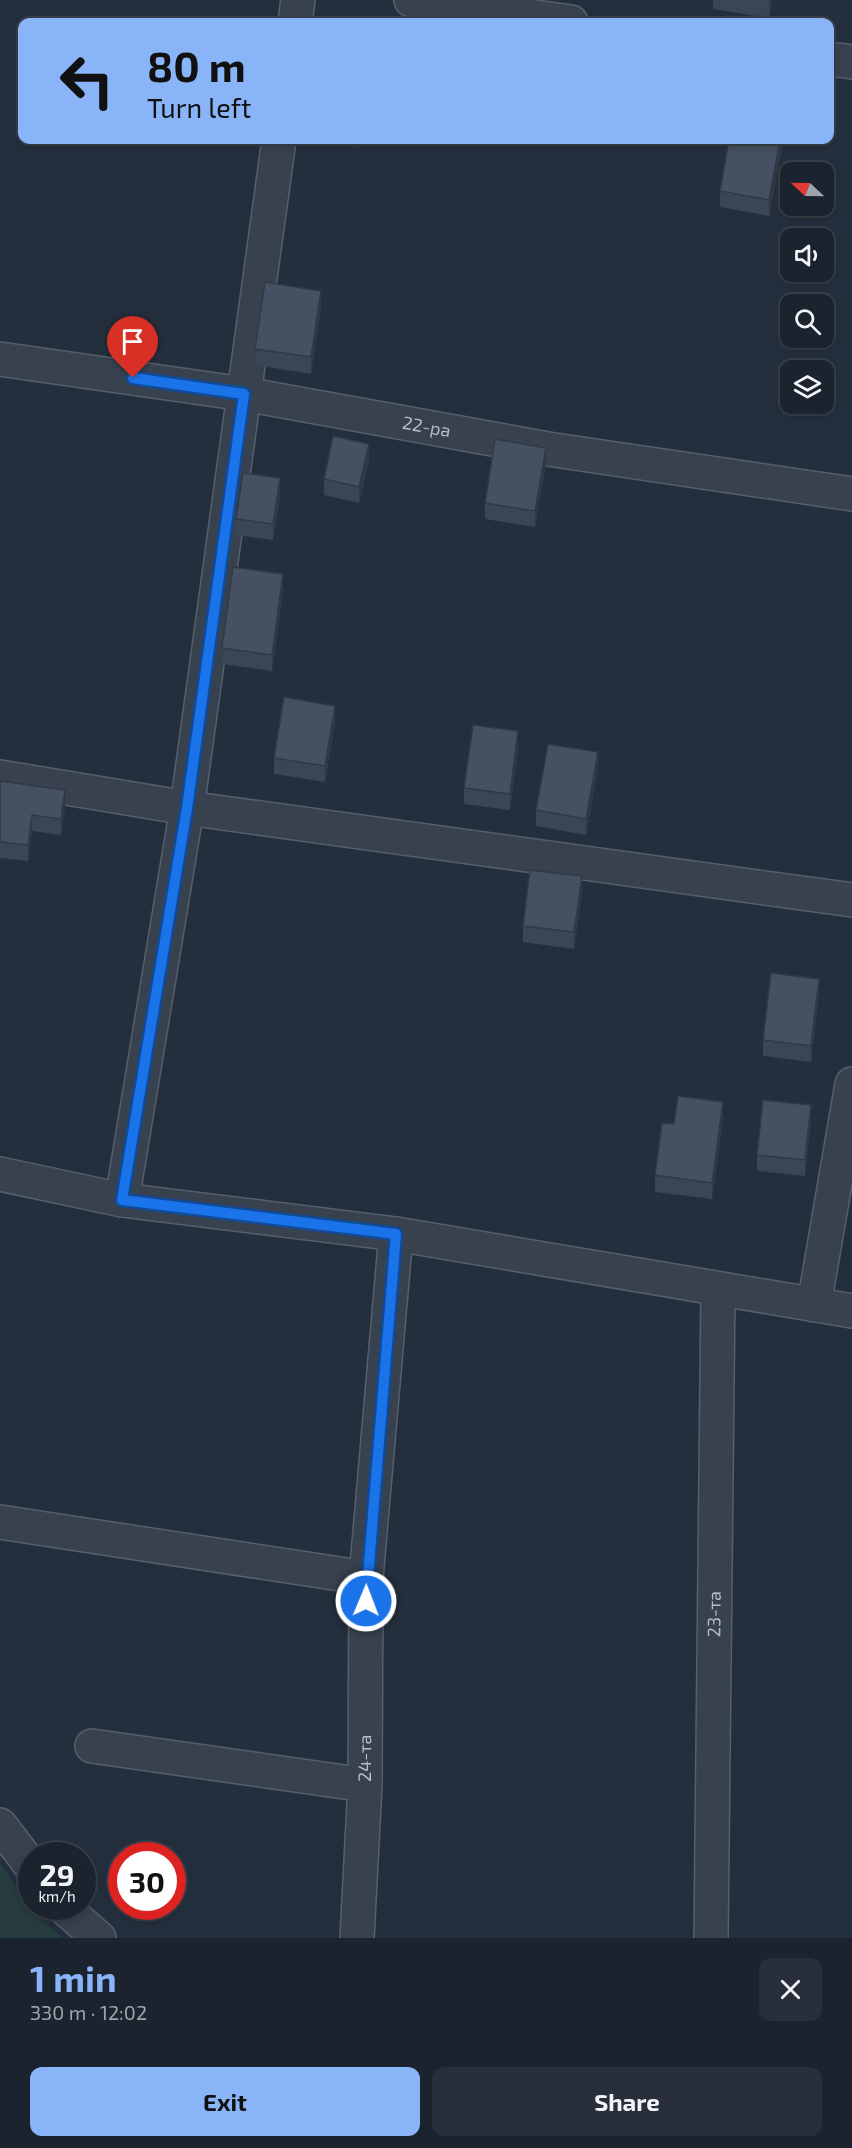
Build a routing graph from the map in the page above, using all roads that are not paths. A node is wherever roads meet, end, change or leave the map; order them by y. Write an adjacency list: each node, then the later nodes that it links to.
1 (298, 0): 4 (street)
2 (411, 0): 3 (street)
3 (502, 6): 5 (street)
4 (296, 18)
5 (554, 18)
6 (834, 60): 7 (street)
7 (852, 62)
8 (278, 144): 10 (street)
9 (0, 358): 10 (street, 22-ра)
10 (244, 394): 11 (street, 22-ра); 13 (street)
11 (852, 494)
12 (0, 777): 13 (street)
13 (187, 808): 14 (street); 17 (street)
14 (852, 900)
15 (852, 1084): 20 (street)
16 (0, 1174): 17 (street)
17 (122, 1200): 18 (street)
18 (396, 1234): 19 (street); 23 (street, 24-та)
19 (718, 1290): 20 (street); 31 (street, 23-та)
20 (814, 1305): 21 (street)
21 (852, 1311)
22 (0, 1522): 23 (street)
23 (366, 1578): 25 (street, 24-та)
24 (92, 1746): 25 (street)
25 (365, 1785): 30 (street, 24-та)
26 (0, 1825): 27 (street)
27 (18, 1849)
28 (78, 1920): 29 (street)
29 (99, 1938)
30 (357, 1938)
31 (711, 1938)

